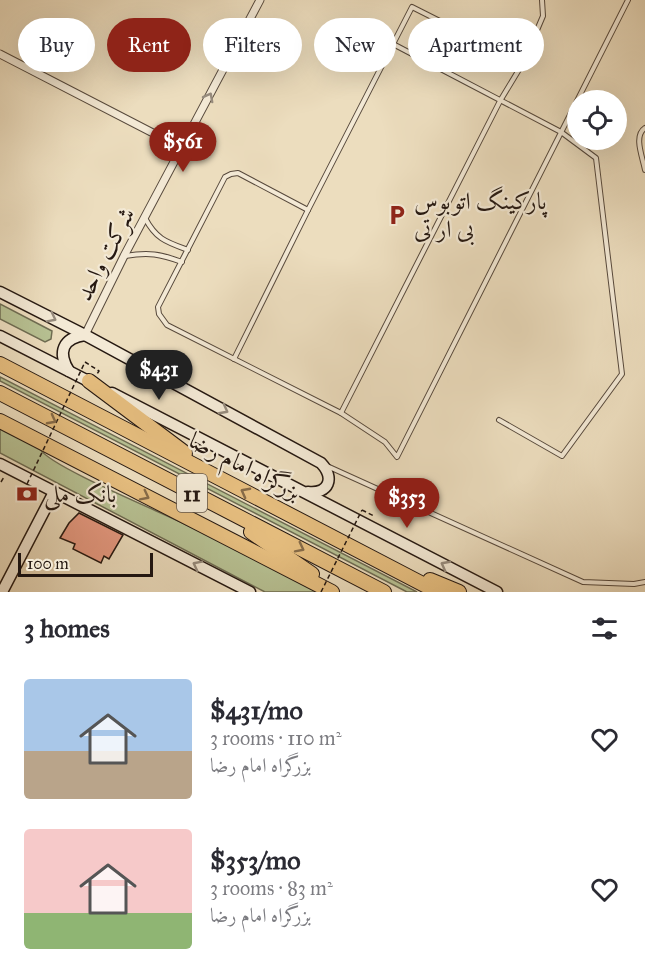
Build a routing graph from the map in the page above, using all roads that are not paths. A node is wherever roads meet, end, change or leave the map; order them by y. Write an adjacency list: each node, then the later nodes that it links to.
1 (260, 0): 14 (street, شرکت واحد, one-way to 1)
2 (542, 0): 5 (lane)
3 (628, 0): 13 (lane)
4 (434, 18): 6 (lane)
5 (542, 18)
6 (396, 39)
7 (396, 47): 11 (lane)
8 (0, 54): 14 (street)
9 (379, 72): 16 (lane)
10 (519, 72): 11 (lane)
11 (501, 101): 13 (lane); 29 (lane)
12 (645, 128): 15 (lane)
13 (561, 132): 29 (lane); 30 (lane)
14 (182, 148): 17 (street, شرکت واحد)
15 (645, 170)
16 (308, 210): 18 (lane); 24 (lane)
17 (145, 218): 18 (lane); 19 (street, شرکت واحد)
18 (188, 250): 20 (lane)
19 (124, 256): 20 (lane); 22 (street, شرکت واحد)
20 (182, 262): 24 (lane)
21 (0, 292): 22 (main road, one-way to 22)
22 (85, 335): 26 (main road); 32 (main road, one-way to 32)
23 (0, 336): 26 (main road)
24 (234, 359): 29 (lane)
25 (0, 364): 34 (highway, بزرگراه امام رضا / 11)
26 (69, 371): 27 (main road)
27 (89, 381): 34 (highway); 36 (main road)
28 (4, 396): 37 (highway, بزرگراه امام رضا / 11, one-way to 37)
29 (341, 413)
30 (499, 420)
31 (0, 421): 42 (highway, one-way to 42)
32 (321, 463): 36 (main road); 39 (lane)
33 (0, 464): 35 (main road)
34 (218, 477): 38 (highway, بزرگراه امام رضا / 11, one-way to 34)
35 (54, 492): 40 (main road); 41 (main road, one-way to 35)
36 (304, 492): 47 (main road, one-way to 36)
37 (205, 500): 43 (highway); 44 (highway, بزرگراه امام رضا / 11, one-way to 44)
38 (353, 548): 45 (highway, بزرگراه امام رضا / 11); 46 (highway)
39 (645, 582)
40 (2, 592)
41 (250, 592)
42 (332, 592)
43 (339, 592)
44 (384, 592)
45 (438, 592)
46 (459, 592)
47 (497, 592)

